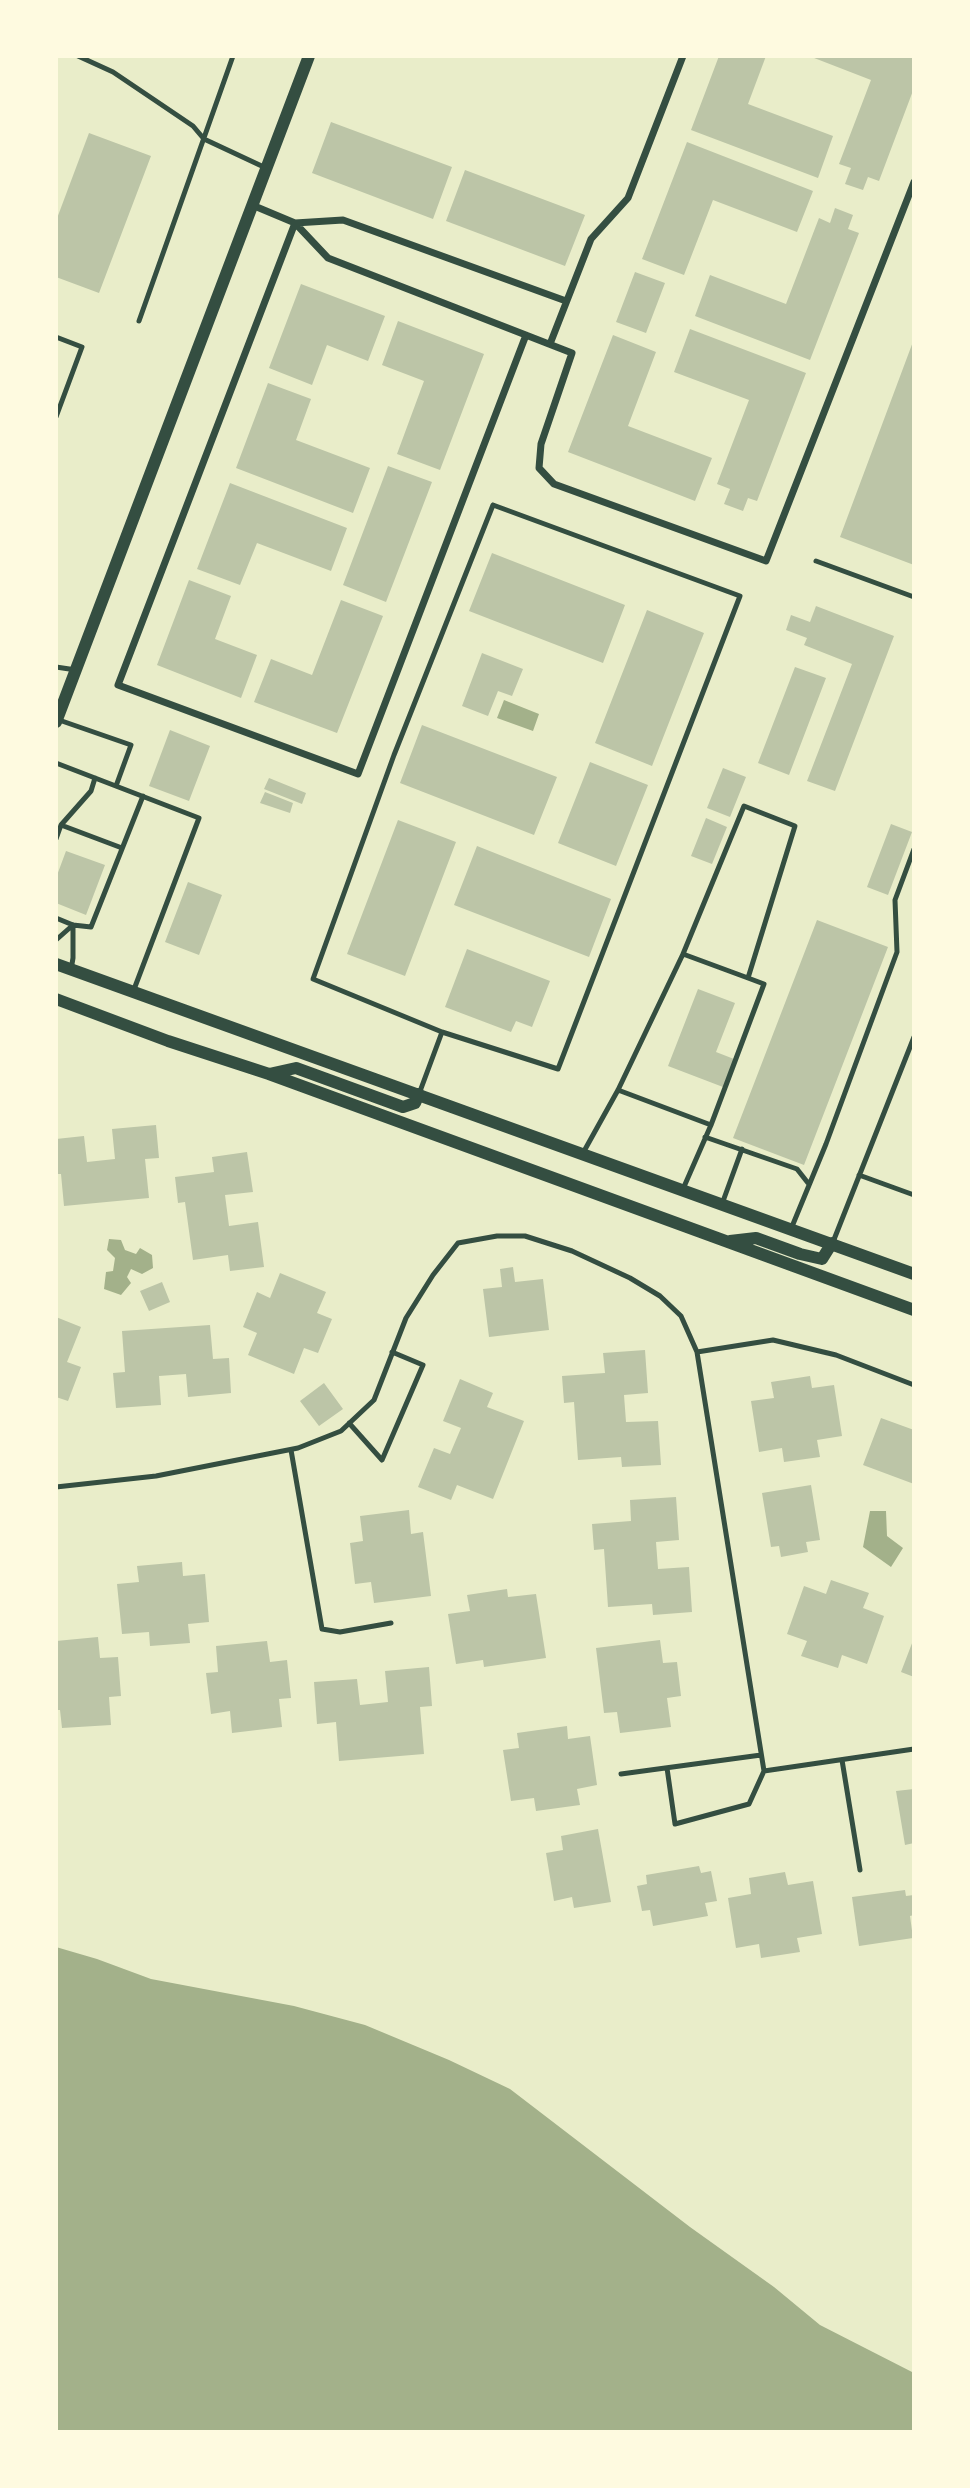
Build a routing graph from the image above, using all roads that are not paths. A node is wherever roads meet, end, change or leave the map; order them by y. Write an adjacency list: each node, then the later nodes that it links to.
1 (78, 56): 5 (lane)
2 (233, 56): 5 (lane)
3 (309, 56): 6 (street)
4 (683, 56): 10 (street)
5 (204, 139): 6 (lane); 11 (lane)
6 (266, 168): 8 (street)
7 (914, 182): 14 (street)
8 (253, 205): 9 (street); 19 (street)
9 (295, 223): 10 (street); 12 (street); 12 (street)
10 (566, 301): 14 (street)
11 (139, 321)
12 (526, 335): 14 (street)
13 (56, 337): 15 (lane)
14 (550, 344)
15 (56, 418)
16 (816, 561): 17 (lane)
17 (914, 597)
18 (56, 667): 19 (lane)
19 (76, 670): 20 (street)
20 (57, 721): 23 (lane)
21 (56, 763): 22 (lane)
22 (95, 778): 23 (lane); 25 (lane)
23 (116, 786): 24 (lane)
24 (143, 796): 27 (lane); 36 (lane)
25 (61, 825): 26 (lane); 27 (lane)
26 (56, 839)
27 (122, 848): 30 (lane)
28 (914, 849): 48 (lane)
29 (56, 918): 30 (lane)
30 (73, 925): 31 (lane); 34 (lane)
31 (56, 940)
32 (683, 954): 35 (lane); 35 (lane); 41 (lane)
33 (56, 964): 34 (street)
34 (71, 970): 36 (street)
35 (748, 978): 43 (lane)
36 (133, 992): 42 (street)
37 (56, 999): 40 (street)
38 (442, 1032): 38 (lane); 42 (lane)
39 (914, 1037): 47 (lane)
40 (269, 1074): 42 (street); 53 (street)
41 (618, 1090): 43 (lane); 46 (lane)
42 (419, 1094): 46 (street)
43 (711, 1125): 44 (lane)
44 (705, 1137): 45 (lane); 49 (lane)
45 (741, 1149): 48 (lane); 51 (lane)
46 (583, 1153): 49 (street)
47 (859, 1175): 50 (lane); 54 (lane)
48 (808, 1183): 52 (lane)
49 (683, 1189): 51 (street)
50 (914, 1195)
51 (722, 1204): 52 (street)
52 (791, 1229): 54 (street)
53 (727, 1241): 54 (street); 56 (street)
54 (832, 1244): 55 (street)
55 (914, 1274)
56 (914, 1310)
57 (393, 1352): 58 (lane); 60 (lane); 60 (lane)
58 (697, 1352): 59 (lane); 65 (lane)
59 (914, 1385)
60 (349, 1423): 61 (lane)
61 (291, 1450): 62 (lane); 63 (lane)
62 (56, 1486)
63 (391, 1623)
64 (914, 1749): 66 (lane)
65 (761, 1755): 67 (lane); 68 (lane)
66 (842, 1760): 68 (lane); 70 (lane)
67 (667, 1768): 68 (lane); 69 (lane)
68 (764, 1771)
69 (621, 1774)
70 (860, 1870)

